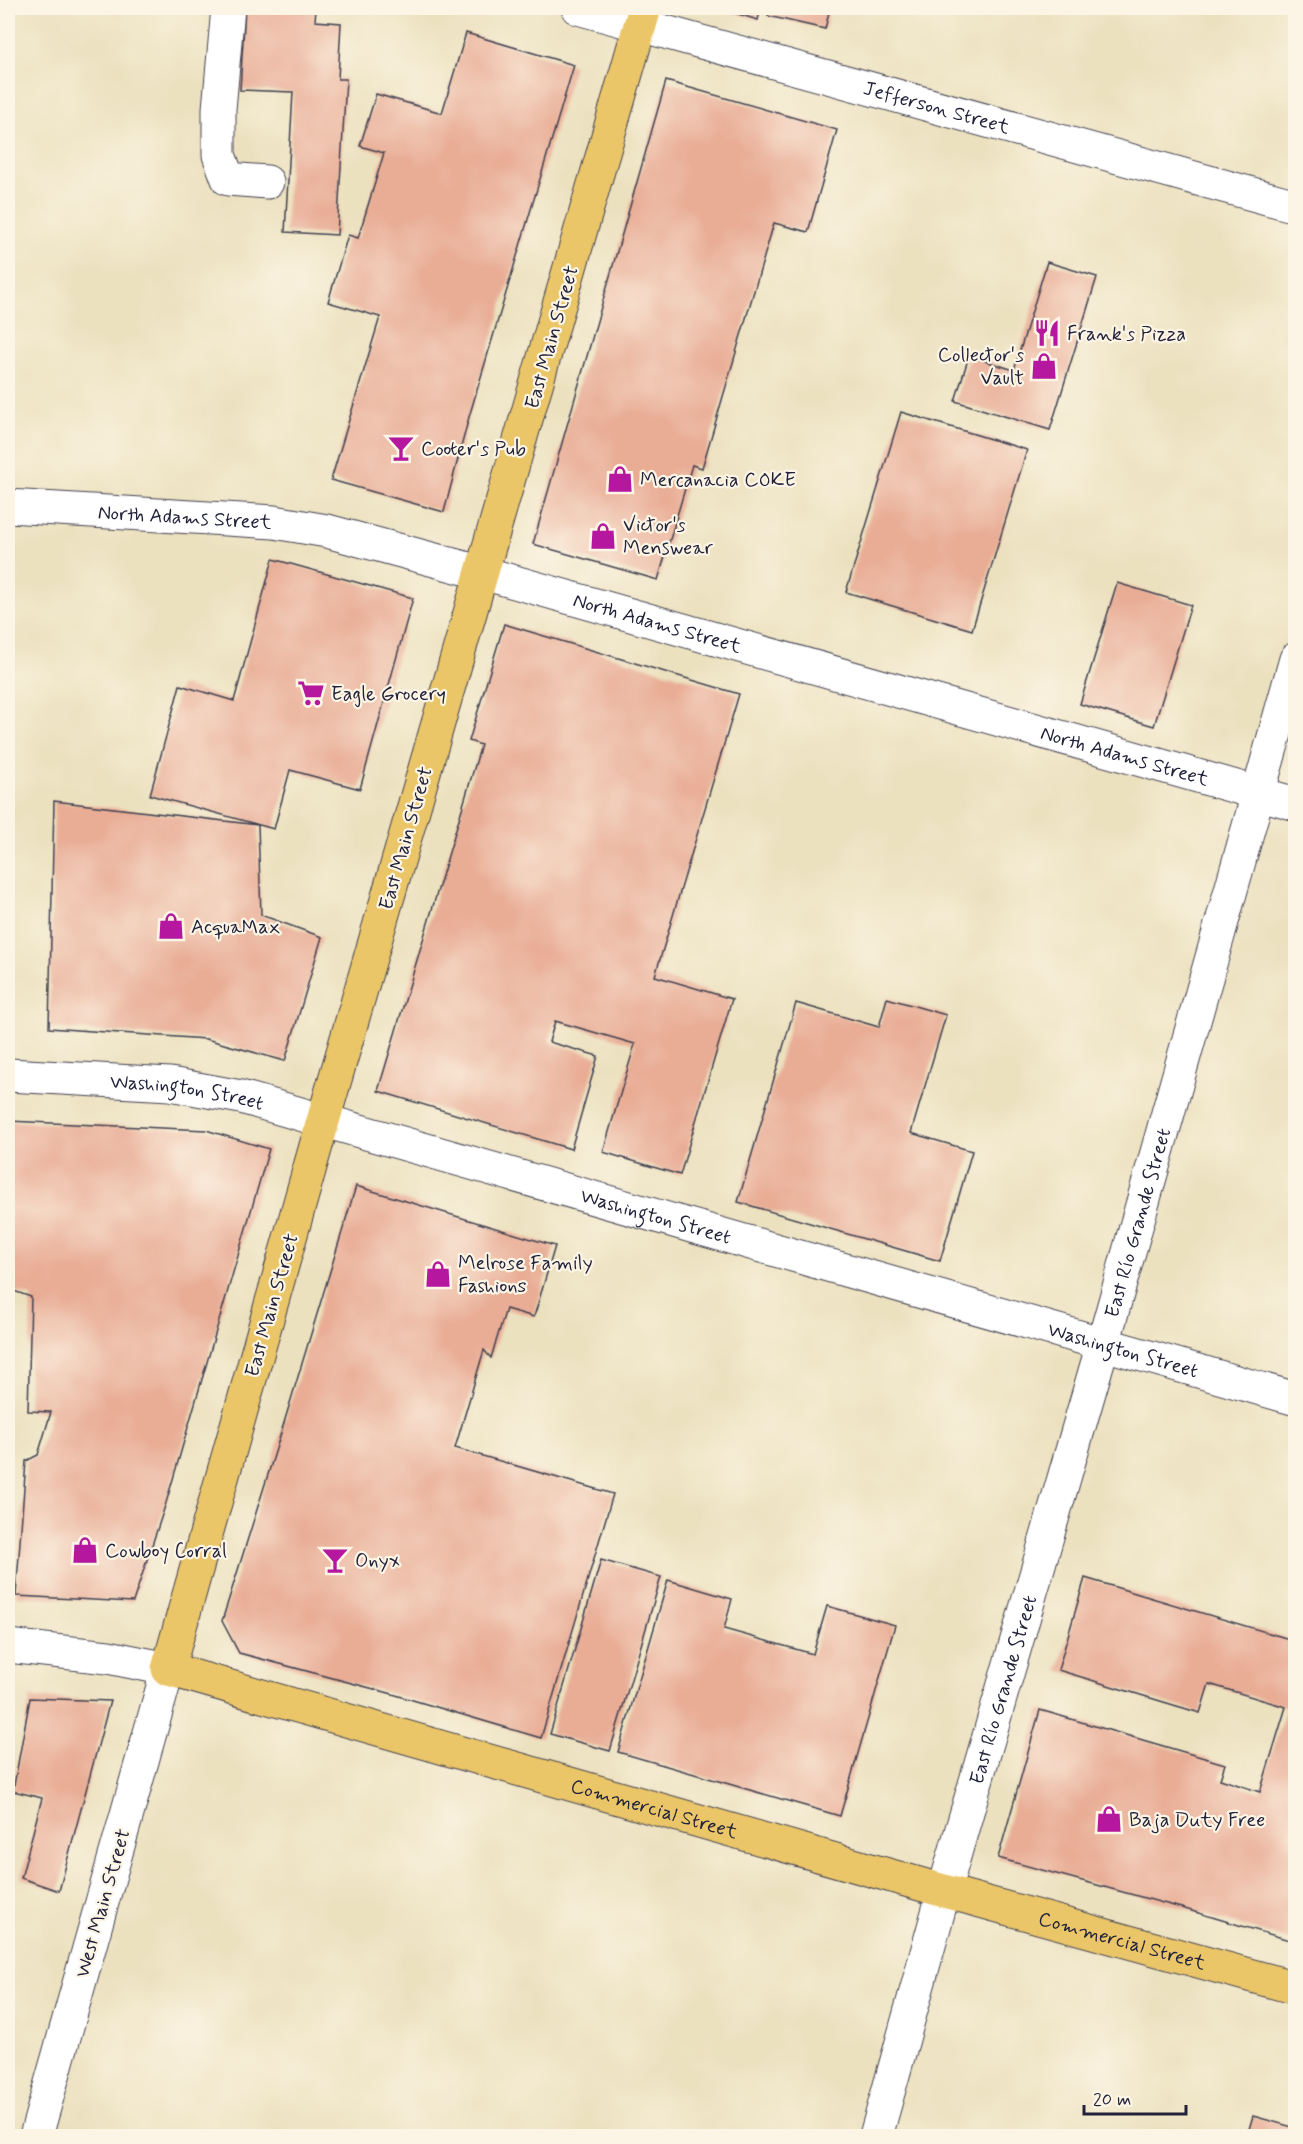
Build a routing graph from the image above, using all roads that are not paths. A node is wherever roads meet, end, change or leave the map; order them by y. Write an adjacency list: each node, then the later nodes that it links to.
1 (228, 8): 4 (street)
2 (578, 8): 3 (street, Jefferson Street)
3 (642, 17): 5 (street, Jefferson Street); 7 (main road, East Main Street)
4 (267, 182)
5 (1296, 206)
6 (8, 506): 7 (street, North Adams Street)
7 (483, 573): 9 (street, North Adams Street); 12 (main road, East Main Street)
8 (1296, 659): 9 (street, East Río Grande Street)
9 (1258, 792): 10 (street, North Adams Street); 13 (street, East Río Grande Street)
10 (1296, 804)
11 (8, 1075): 12 (street, Washington Street)
12 (323, 1121): 13 (street, Washington Street); 16 (main road, East Main Street)
13 (1103, 1344): 14 (street, Washington Street); 17 (street, East Río Grande Street)
14 (1296, 1398)
15 (8, 1646): 16 (street, Commercial Street)
16 (168, 1669): 17 (main road, Commercial Street); 19 (street, West Main Street)
17 (944, 1891): 18 (main road, Commercial Street); 20 (street, East Río Grande Street)
18 (1296, 1988)
19 (36, 2136)
20 (876, 2136)

